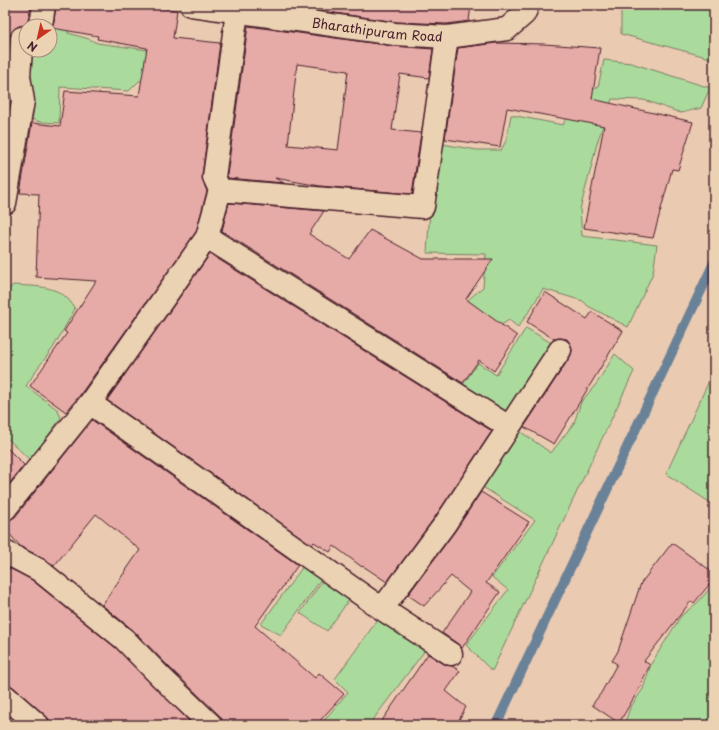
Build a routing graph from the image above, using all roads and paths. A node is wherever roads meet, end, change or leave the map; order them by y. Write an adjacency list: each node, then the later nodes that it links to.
1 (44, 5): 5 (street)
2 (191, 5): 4 (street, Bharathipuram Road)
3 (528, 5): 6 (street, Bharathipuram Road)
4 (237, 12): 6 (street, Bharathipuram Road); 8 (street)
5 (42, 18)
6 (447, 37): 8 (street)
7 (20, 58): 9 (street)
8 (220, 190): 10 (street)
9 (5, 203)
10 (207, 237): 12 (street); 13 (street)
11 (560, 350): 13 (street)
12 (90, 403): 14 (street); 16 (street)
13 (509, 427): 16 (street)
14 (5, 509)
15 (5, 552): 20 (street)
16 (382, 609): 17 (street)
17 (451, 654)
18 (5, 696): 19 (street)
19 (38, 725)
20 (211, 725)

